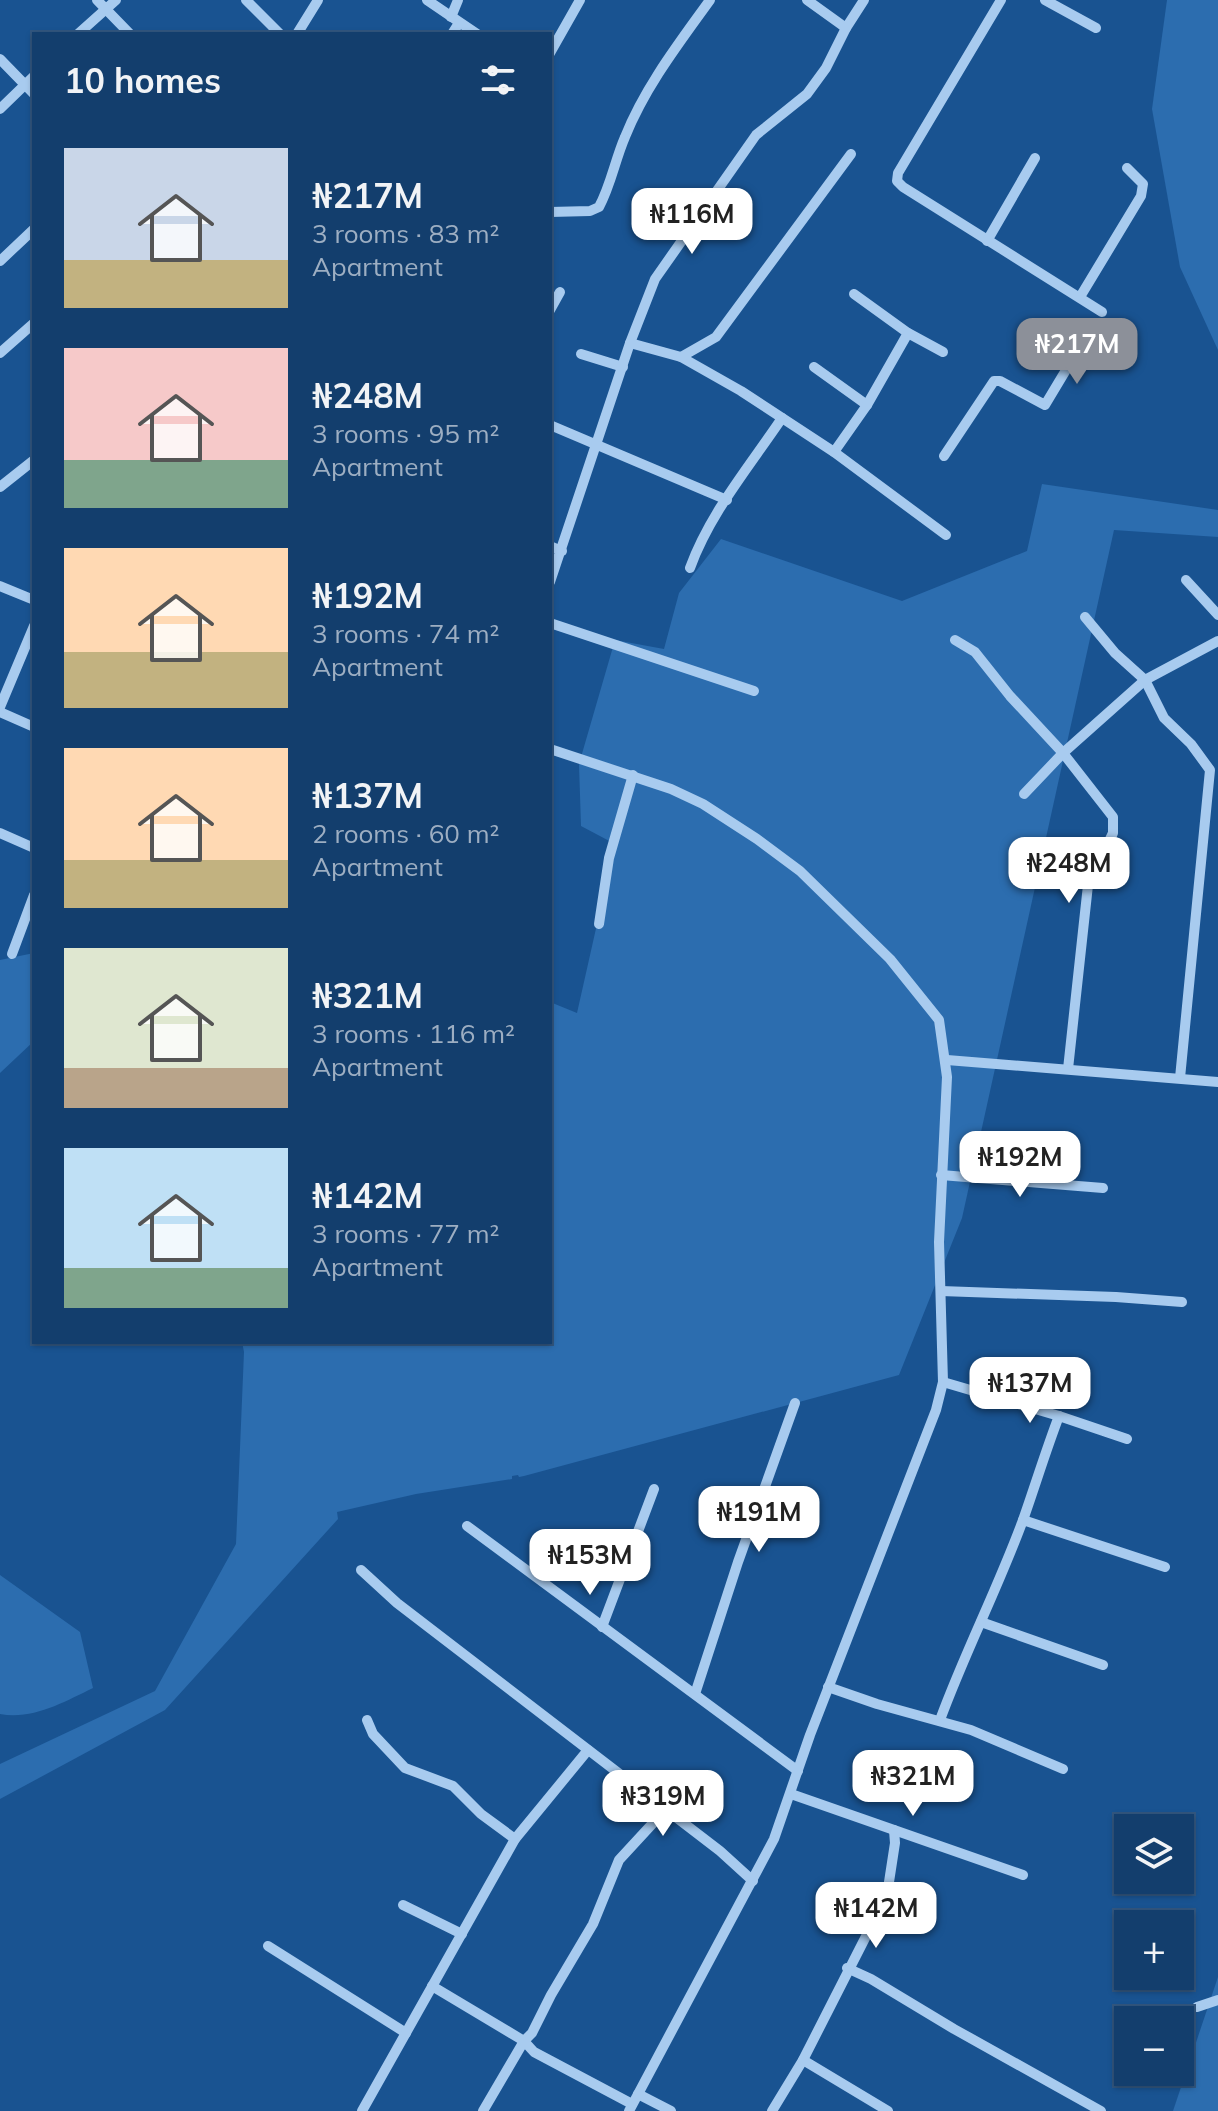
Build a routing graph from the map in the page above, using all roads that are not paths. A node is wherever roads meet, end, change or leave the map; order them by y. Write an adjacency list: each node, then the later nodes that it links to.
1 (97, 0): 13 (street)
2 (116, 0): 13 (street)
3 (246, 0): 19 (street)
4 (318, 0): 20 (street)
5 (427, 0): 14 (street)
6 (458, 0): 14 (street)
7 (580, 0): 23 (street)
8 (710, 0): 32 (street)
9 (807, 0): 15 (street)
10 (864, 0): 15 (street)
11 (1001, 0): 34 (street)
12 (1045, 0): 16 (street)
13 (105, 9): 17 (street); 18 (street)
14 (455, 20): 21 (street); 22 (street)
15 (846, 28): 43 (street)
16 (1096, 28)
17 (80, 32)
18 (128, 32)
19 (278, 32)
20 (298, 32)
21 (452, 32)
22 (474, 32)
23 (552, 49)
24 (0, 59): 26 (street)
25 (32, 78): 26 (street)
26 (24, 85): 27 (street); 28 (street)
27 (32, 92)
28 (0, 109)
29 (851, 154): 48 (street)
30 (1035, 158): 34 (street)
31 (1127, 168): 38 (street)
32 (552, 212)
33 (32, 231): 35 (street)
34 (987, 241): 38 (street)
35 (0, 261)
36 (560, 292): 39 (street)
37 (854, 294): 42 (street)
38 (1080, 297): 40 (street)
39 (552, 306)
40 (1102, 312)
41 (32, 325): 45 (street)
42 (908, 333): 44 (street); 51 (street)
43 (630, 343): 48 (street); 49 (street)
44 (943, 352)
45 (0, 353)
46 (581, 354): 49 (street)
47 (1075, 355): 56 (street)
48 (681, 357): 52 (street)
49 (623, 367): 54 (street)
50 (814, 367): 51 (street)
51 (867, 405): 55 (street)
52 (782, 418): 55 (street); 59 (street)
53 (552, 426): 54 (street)
54 (598, 446): 59 (street); 62 (street)
55 (834, 452): 60 (street)
56 (944, 456)
57 (32, 462): 58 (street)
58 (0, 487)
59 (727, 500): 63 (street)
60 (946, 535)
61 (552, 547): 62 (street)
62 (562, 551): 64 (street)
63 (690, 568)
64 (552, 577)
65 (1186, 580): 68 (street)
66 (0, 586): 67 (street)
67 (32, 599)
68 (1218, 615)
69 (1085, 617): 74 (street)
70 (552, 624): 75 (street)
71 (32, 631): 76 (street)
72 (955, 640): 79 (street)
73 (1218, 641): 74 (street)
74 (1145, 680): 79 (street); 89 (street)
75 (754, 691)
76 (0, 709): 77 (street)
77 (32, 726)
78 (552, 750): 80 (street)
79 (1063, 753): 81 (street); 88 (street)
80 (633, 775): 85 (street); 87 (street)
81 (1024, 794)
82 (0, 833): 83 (street)
83 (32, 847)
84 (32, 900): 86 (street)
85 (599, 924)
86 (12, 954)
87 (947, 1060): 88 (street); 91 (street)
88 (1068, 1069): 89 (street)
89 (1180, 1078): 90 (street)
90 (1218, 1082)
91 (941, 1175): 92 (street); 93 (street)
92 (1103, 1188)
93 (941, 1291): 94 (street); 95 (street)
94 (1182, 1302)
95 (943, 1382): 97 (street); 107 (street)
96 (795, 1403): 108 (street)
97 (1059, 1416): 98 (street); 100 (street)
98 (1127, 1439)
99 (654, 1489): 105 (street)
100 (1023, 1520): 102 (street); 104 (street)
101 (467, 1526): 105 (street)
102 (1165, 1567)
103 (361, 1570): 111 (street)
104 (981, 1622): 106 (street); 110 (street)
105 (602, 1627): 108 (street)
106 (1103, 1665)
107 (828, 1687): 110 (street); 113 (street)
108 (695, 1694): 113 (street)
109 (367, 1720): 117 (street)
110 (940, 1720): 112 (street)
111 (588, 1750): 115 (street); 117 (street)
112 (1063, 1769)
113 (798, 1771): 114 (street)
114 (791, 1794): 116 (street); 119 (street)
115 (666, 1809): 119 (street); 128 (street)
116 (894, 1830): 118 (street); 123 (street)
117 (515, 1839): 121 (street)
118 (1023, 1875)
119 (753, 1881): 130 (street)
120 (403, 1905): 121 (street)
121 (462, 1934): 124 (street)
122 (268, 1946): 127 (street)
123 (847, 1968): 129 (street); 136 (street)
124 (432, 1986): 127 (street); 128 (street)
125 (1218, 2000): 126 (street)
126 (1197, 2007)
127 (406, 2033): 131 (street)
128 (524, 2041): 130 (street); 132 (street)
129 (803, 2060): 134 (street); 135 (street)
130 (633, 2103): 133 (street)
131 (362, 2111)
132 (483, 2111)
133 (671, 2111)
134 (772, 2111)
135 (888, 2111)
136 (1101, 2111)

